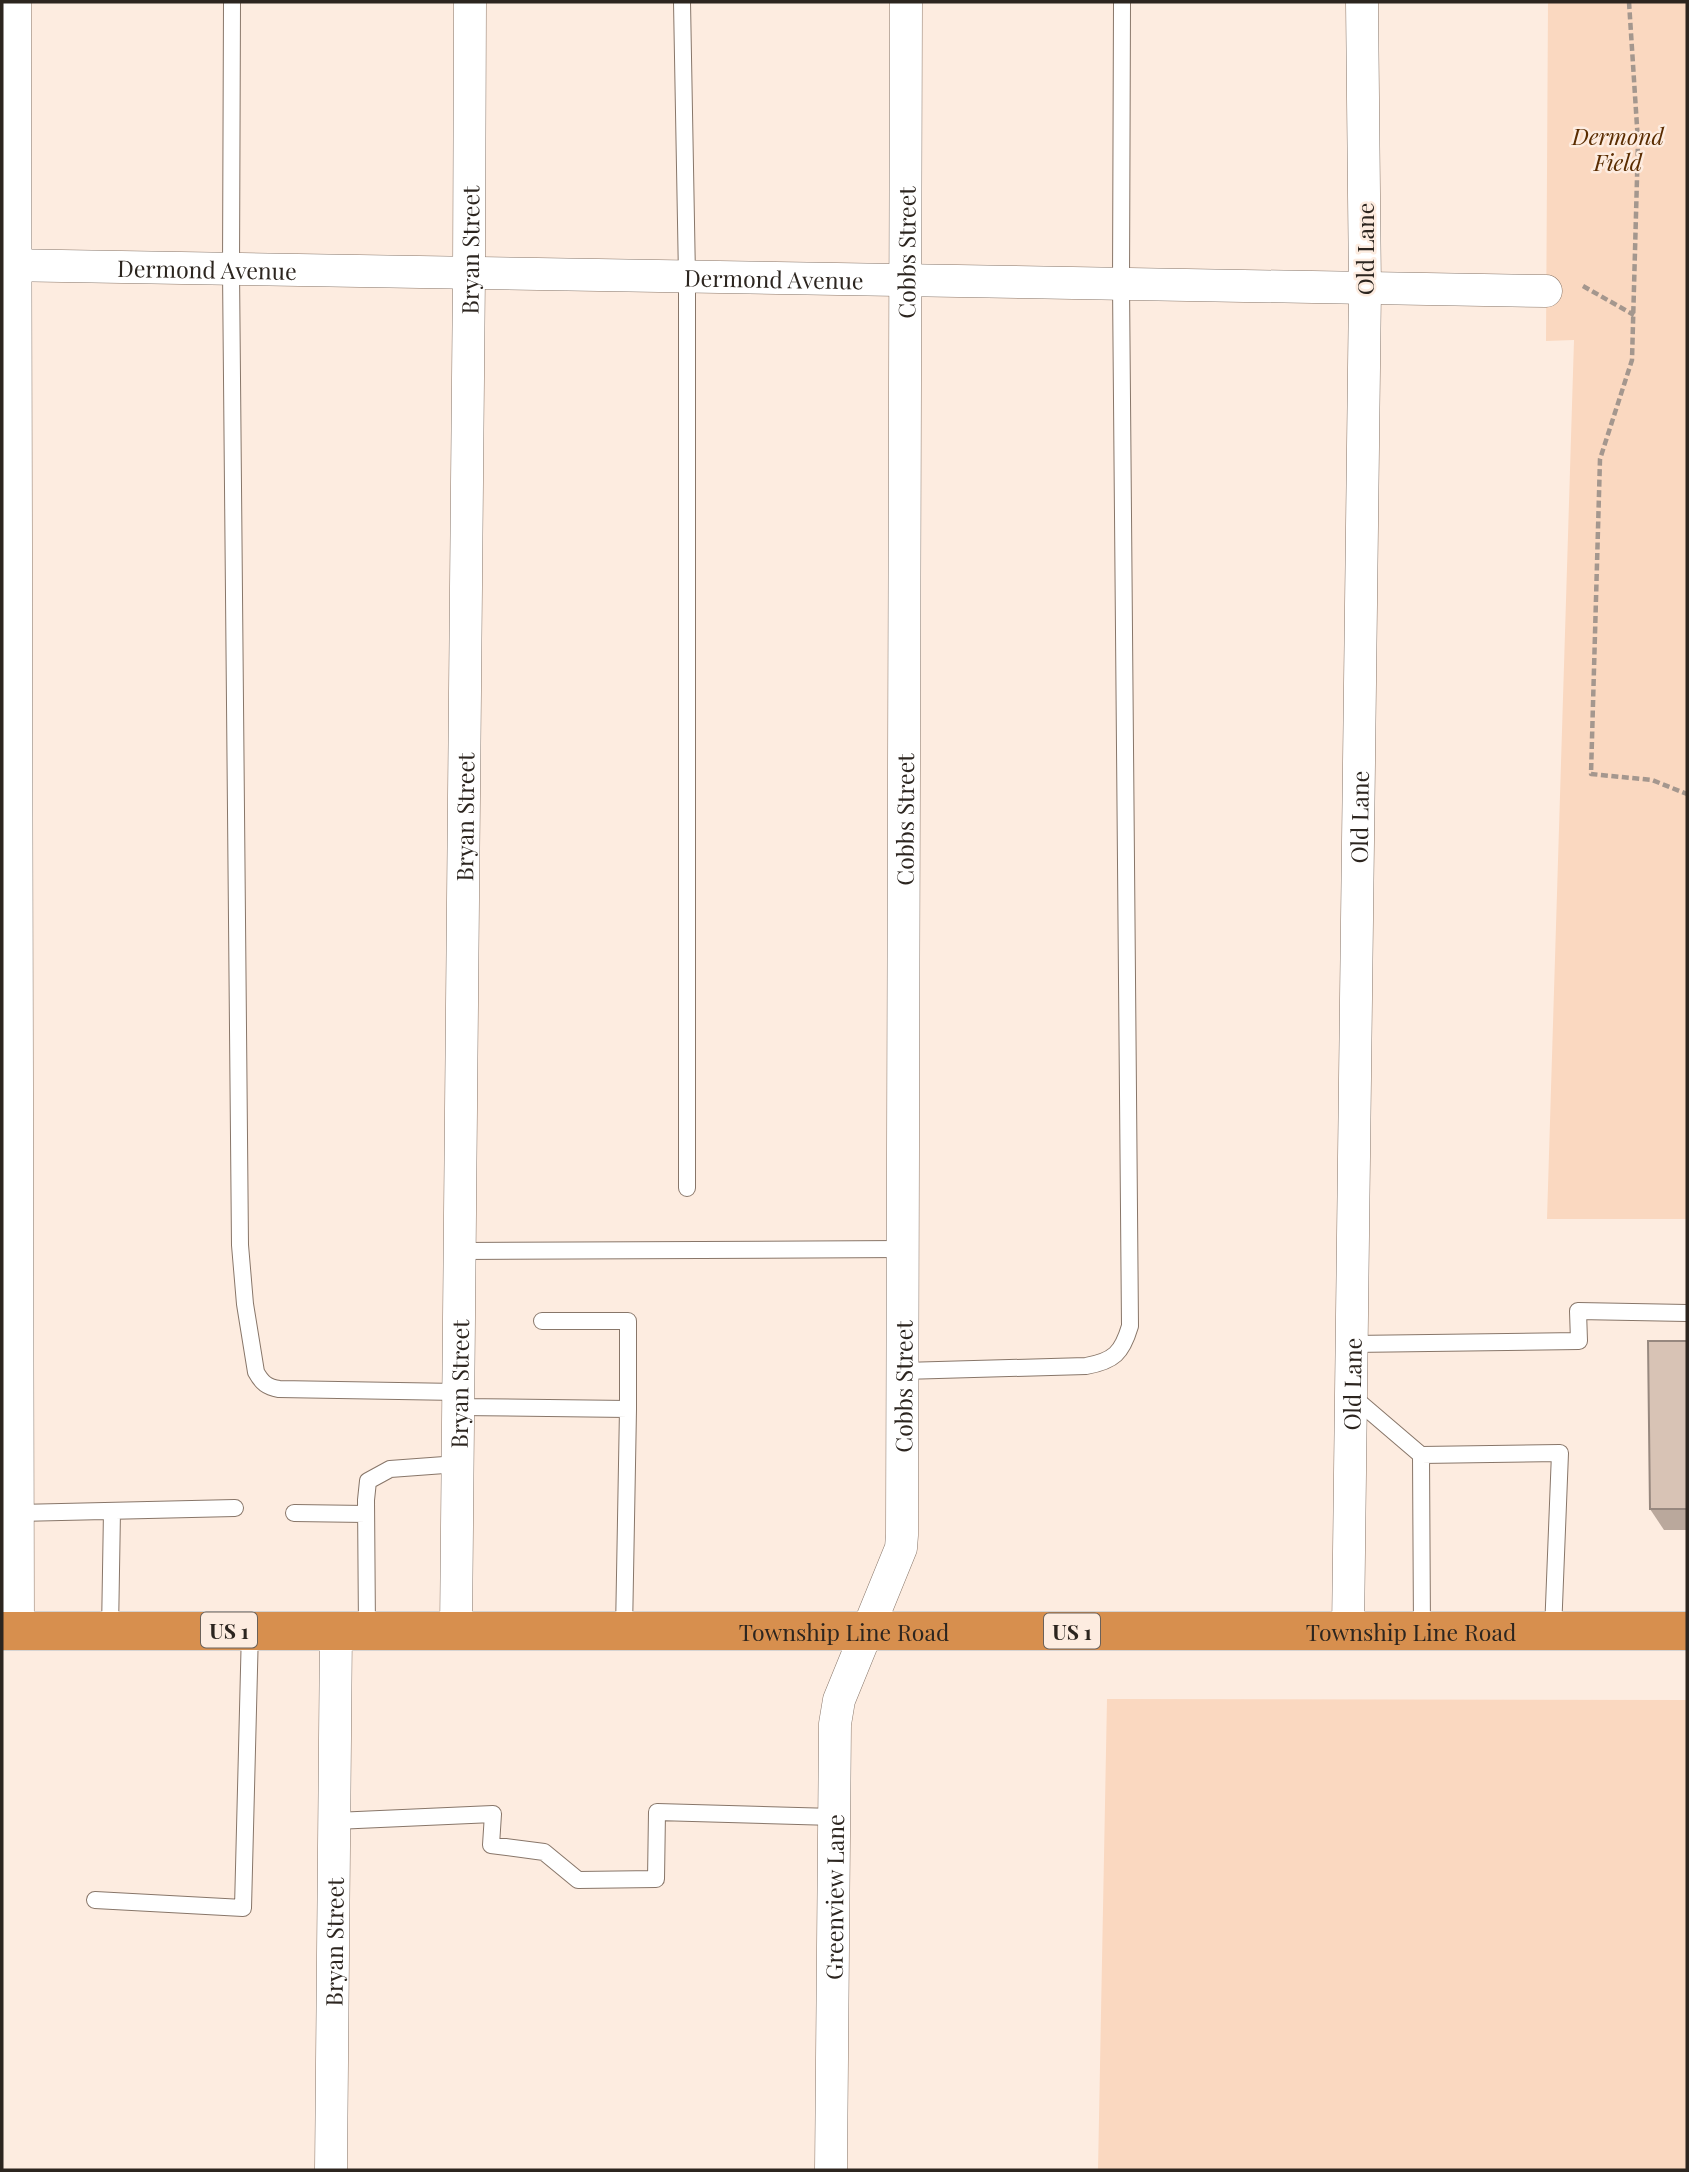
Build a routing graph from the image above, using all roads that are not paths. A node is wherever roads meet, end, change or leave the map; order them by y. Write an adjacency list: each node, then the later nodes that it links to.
1 (15, 2): 8 (street)
2 (232, 2): 9 (lane)
3 (470, 2): 10 (street, Bryan Street)
4 (682, 2): 11 (lane)
5 (906, 2): 12 (street, Cobbs Street)
6 (1122, 2): 13 (lane)
7 (1362, 2): 14 (street, Old Lane)
8 (8, 265): 9 (street, Dermond Avenue); 19 (street)
9 (231, 270): 10 (street, Dermond Avenue); 25 (lane)
10 (469, 274): 11 (street, Dermond Avenue); 18 (street, Bryan Street)
11 (687, 277): 12 (street, Dermond Avenue); 16 (lane)
12 (905, 281): 13 (street, Dermond Avenue); 17 (street, Cobbs Street)
13 (1121, 284): 14 (street, Dermond Avenue); 23 (lane)
14 (1365, 289): 15 (street, Dermond Avenue); 22 (street, Old Lane)
15 (1546, 292)
16 (687, 1188)
17 (903, 1250): 18 (lane); 23 (street, Cobbs Street)
18 (460, 1251): 25 (street, Bryan Street)
19 (10, 1302): 31 (street)
20 (1687, 1314): 22 (lane)
21 (542, 1321): 26 (lane)
22 (1352, 1344): 24 (street, Old Lane)
23 (903, 1371): 40 (street, Cobbs Street)
24 (1351, 1395): 27 (lane); 41 (street, Old Lane)
25 (458, 1400): 26 (lane); 28 (street, Bryan Street)
26 (628, 1409): 39 (lane)
27 (1422, 1455): 42 (lane); 43 (lane)
28 (458, 1464): 33 (lane); 38 (street, Bryan Street)
29 (236, 1508): 30 (lane)
30 (112, 1511): 31 (lane); 36 (lane)
31 (18, 1513): 35 (street)
32 (294, 1513): 33 (lane)
33 (366, 1514): 37 (lane)
34 (250, 1630): 36 (highway, Township Line Road / US 1); 37 (highway, Township Line Road / US 1); 47 (lane)
35 (10, 1631): 36 (highway, Township Line Road / US 1)
36 (110, 1631)
37 (352, 1631): 38 (highway, Township Line Road / US 1); 46 (street, Bryan Street)
38 (456, 1631): 39 (highway, Township Line Road / US 1)
39 (624, 1631): 40 (highway, Township Line Road / US 1)
40 (868, 1631): 41 (highway, Township Line Road / US 1); 45 (street, Greenview Lane)
41 (1348, 1631): 42 (highway, Township Line Road / US 1)
42 (1422, 1631): 43 (highway, Township Line Road / US 1)
43 (1553, 1631): 44 (highway, Township Line Road / US 1)
44 (1687, 1631)
45 (834, 1817): 46 (lane); 49 (street, Greenview Lane)
46 (335, 1821): 48 (street, Bryan Street)
47 (94, 1900)
48 (331, 2170)
49 (831, 2170)

